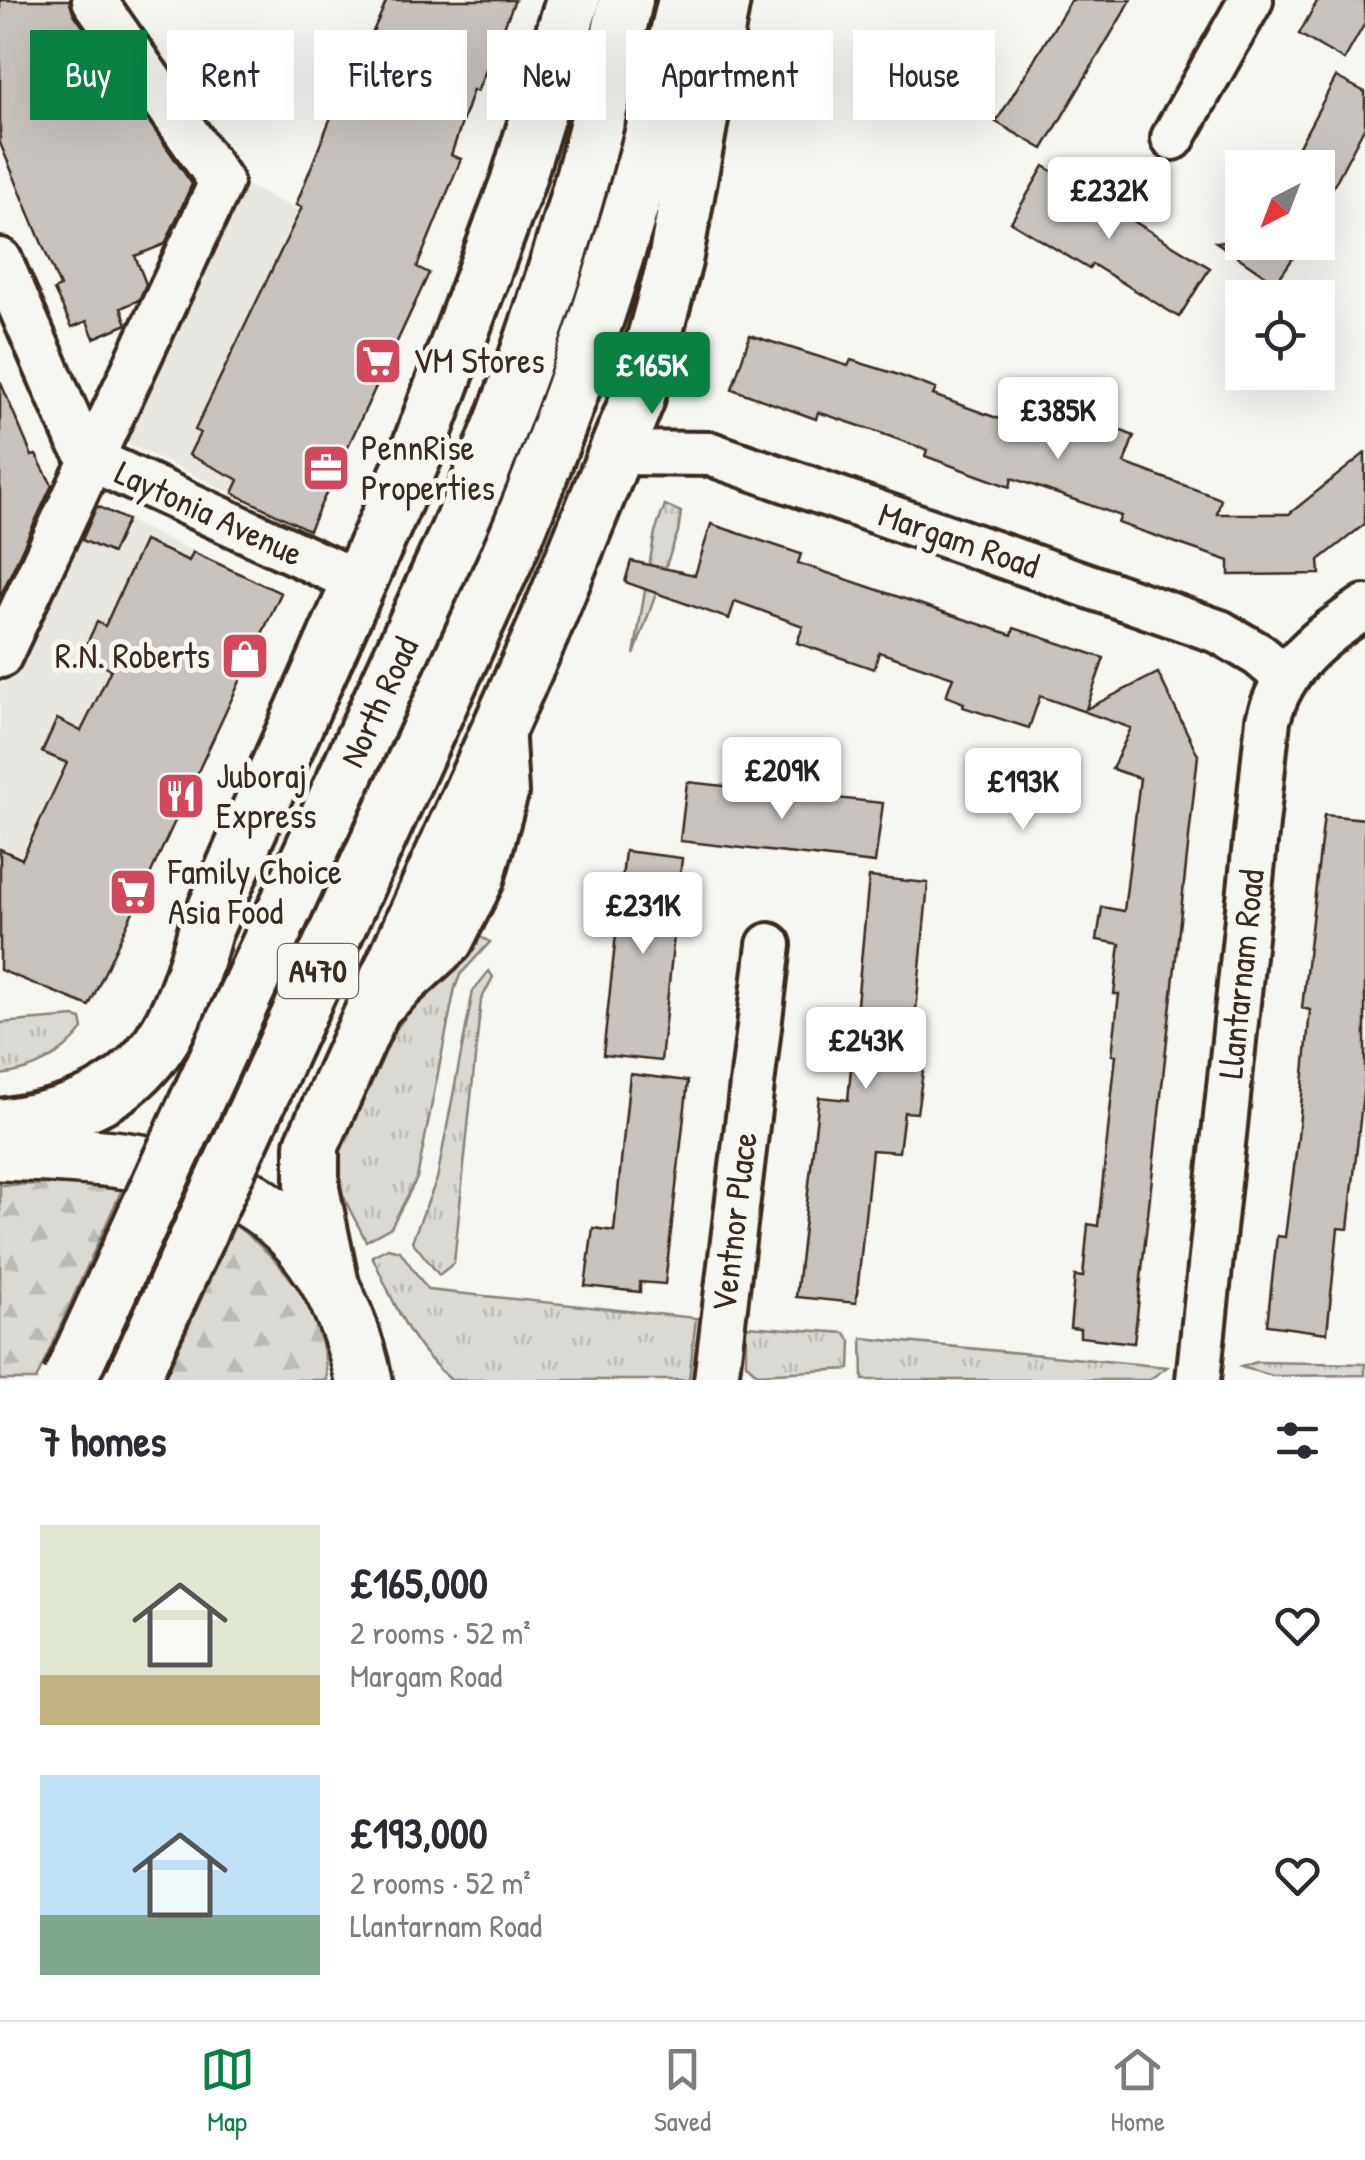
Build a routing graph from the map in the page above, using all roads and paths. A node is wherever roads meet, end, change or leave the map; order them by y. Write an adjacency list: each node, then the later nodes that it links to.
1 (94, 0): 10 (street)
2 (574, 0): 11 (main road)
3 (626, 0): 19 (main road, North Road / A470, bridge)
4 (686, 0): 20 (main road, North Road / A470, bridge)
5 (723, 0): 9 (main road)
6 (1251, 0): 7 (street)
7 (1174, 138)
8 (0, 260): 10 (street, Laytonia Avenue)
9 (618, 452): 14 (street, Margam Road); 18 (main road)
10 (91, 459): 11 (street, Laytonia Avenue); 13 (street)
11 (362, 584): 16 (main road)
12 (1365, 607): 14 (street, Llantarnam Road)
13 (0, 656)
14 (1285, 678): 24 (street, Llantarnam Road)
15 (770, 945): 23 (street, Ventnor Place)
16 (0, 1126)
17 (0, 1152): 18 (highway)
18 (340, 1303): 21 (highway); 22 (highway)
19 (68, 1380)
20 (132, 1380)
21 (364, 1380)
22 (407, 1380)
23 (716, 1380)
24 (1198, 1380)

